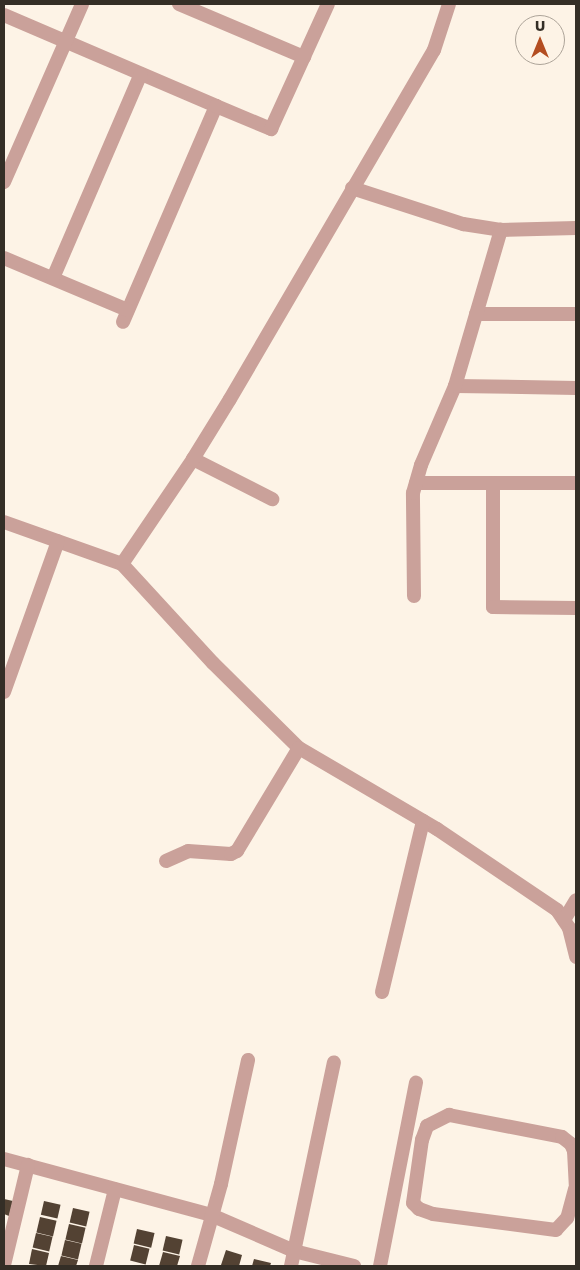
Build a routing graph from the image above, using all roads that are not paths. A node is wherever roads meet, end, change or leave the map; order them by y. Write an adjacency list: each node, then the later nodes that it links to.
1 (82, 4): 6 (street)
2 (179, 4): 7 (street)
3 (328, 4): 7 (street)
4 (448, 4): 11 (street)
5 (4, 15): 6 (street)
6 (65, 42): 8 (street); 10 (street)
7 (304, 57): 9 (street)
8 (141, 74): 9 (street); 15 (street)
9 (216, 106): 15 (street)
10 (4, 182)
11 (352, 188): 13 (street); 20 (street)
12 (576, 228): 13 (street)
13 (501, 230): 16 (street)
14 (4, 258): 15 (street)
15 (53, 278)
16 (476, 314): 17 (street); 18 (street)
17 (576, 314)
18 (454, 386): 19 (street); 22 (street)
19 (576, 388)
20 (193, 459): 24 (street); 27 (street)
21 (576, 482): 23 (street)
22 (416, 483): 23 (street); 28 (street)
23 (492, 483): 29 (street)
24 (272, 499)
25 (4, 522): 26 (street)
26 (58, 541): 27 (street); 30 (street)
27 (122, 564): 31 (street)
28 (414, 596)
29 (576, 608)
30 (4, 692)
31 (299, 748): 32 (street); 33 (street)
32 (423, 820): 35 (street); 37 (street)
33 (166, 861)
34 (576, 900): 35 (street)
35 (564, 920): 36 (street)
36 (576, 957)
37 (382, 992)
38 (248, 1060): 45 (street)
39 (334, 1062): 46 (street)
40 (416, 1082): 52 (street)
41 (4, 1159): 42 (street)
42 (28, 1165): 43 (street); 47 (street)
43 (115, 1189): 45 (street); 48 (street)
44 (576, 1189): 44 (street)
45 (211, 1215): 46 (street); 49 (street)
46 (294, 1251): 50 (street); 51 (street)
47 (4, 1264)
48 (96, 1266)
49 (198, 1266)
50 (291, 1266)
51 (354, 1266)
52 (380, 1266)

